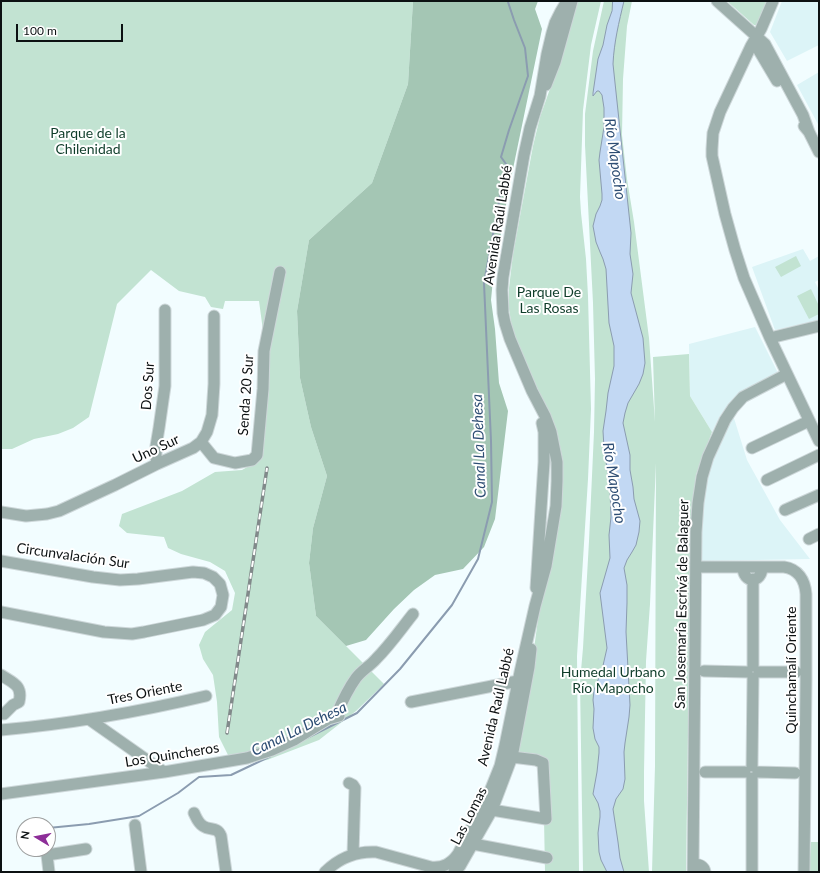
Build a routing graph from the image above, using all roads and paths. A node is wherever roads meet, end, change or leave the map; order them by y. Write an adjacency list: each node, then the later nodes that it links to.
1 (567, 1): 5 (street, Avenida Raúl Labbé)
2 (572, 1): 5 (street, Avenida Raúl Labbé)
3 (717, 1): 6 (street)
4 (773, 1): 6 (street)
5 (557, 36): 14 (street, Avenida Raúl Labbé)
6 (756, 37): 7 (street); 12 (street)
7 (819, 152)
8 (280, 272): 17 (street, Senda 20 Sur)
9 (164, 310): 20 (street, Dos Sur)
10 (214, 316): 17 (street, Uno Sur)
11 (819, 326): 12 (street)
12 (770, 338): 13 (street)
13 (787, 374): 15 (street); 28 (street, San Josemaría Escrivá de Balaguer)
14 (538, 403): 22 (street, Avenida Raúl Labbé); 24 (street, Avenida Raúl Labbé)
15 (809, 421): 16 (street); 18 (street)
16 (819, 441)
17 (202, 442): 20 (street, Uno Sur)
18 (752, 448)
19 (819, 455): 21 (street)
20 (157, 464): 26 (street, Uno Sur)
21 (767, 480)
22 (542, 494): 24 (street); 32 (street, Avenida Raúl Labbé)
23 (819, 495): 25 (street)
24 (556, 506): 32 (street, Avenida Raúl Labbé)
25 (785, 510)
26 (1, 512)
27 (1, 561): 33 (street, Circunvalación Sur)
28 (696, 567): 29 (street, Quinchamalí Oriente); 38 (street, San Josemaría Escrivá de Balaguer)
29 (743, 567): 30 (street, Quinchamalí Oriente); 31 (street)
30 (762, 567): 31 (street); 35 (street, Quinchamalí Oriente)
31 (752, 579): 36 (street)
32 (534, 611): 41 (street, Avenida Raúl Labbé)
33 (1, 612)
34 (413, 614): 53 (street, Los Quincheros)
35 (806, 665): 37 (street); 40 (street, Quinchamalí Oriente)
36 (753, 672): 37 (street); 38 (street); 55 (street)
37 (796, 672): 40 (street)
38 (700, 674): 51 (street, San Josemaría Escrivá de Balaguer)
39 (1, 675): 46 (street)
40 (806, 680): 52 (street, Quinchamalí Oriente)
41 (521, 685): 42 (street); 45 (street, Avenida Raúl Labbé); 50 (street, Las Lomas)
42 (492, 686): 44 (street); 45 (street)
43 (206, 696): 47 (street, Tres Oriente)
44 (410, 702)
45 (513, 705): 69 (street, Avenida Raúl Labbé)
46 (2, 713): 48 (street)
47 (90, 720): 48 (street, Tres Oriente); 53 (street, Tres Oriente)
48 (19, 728): 49 (street, Tres Oriente)
49 (1, 730)
50 (512, 757): 61 (street, Las Lomas); 61 (street)
51 (693, 765): 54 (street); 57 (street, San Josemaría Escrivá de Balaguer)
52 (805, 765): 56 (street); 58 (street, Quinchamalí Oriente)
53 (164, 772): 60 (street, Los Quincheros)
54 (704, 772): 55 (street); 57 (street)
55 (752, 772): 56 (street); 76 (street)
56 (795, 773): 58 (street)
57 (694, 780): 68 (street, San Josemaría Escrivá de Balaguer)
58 (805, 780): 77 (street, Quinchamalí Oriente)
59 (349, 783): 66 (street)
60 (1, 794)
61 (492, 810): 64 (street, Las Lomas)
62 (194, 813): 73 (street)
63 (135, 825): 72 (street)
64 (473, 844): 67 (street); 70 (street, Las Lomas)
65 (86, 848): 71 (street)
66 (354, 854): 69 (street, Avenida Raúl Labbé); 74 (street, Avenida Raúl Labbé)
67 (547, 858)
68 (693, 868): 75 (street)
69 (441, 870)
70 (459, 870)
71 (50, 872)
72 (141, 872)
73 (226, 872)
74 (325, 872)
75 (705, 872)
76 (752, 872)
77 (804, 872)

